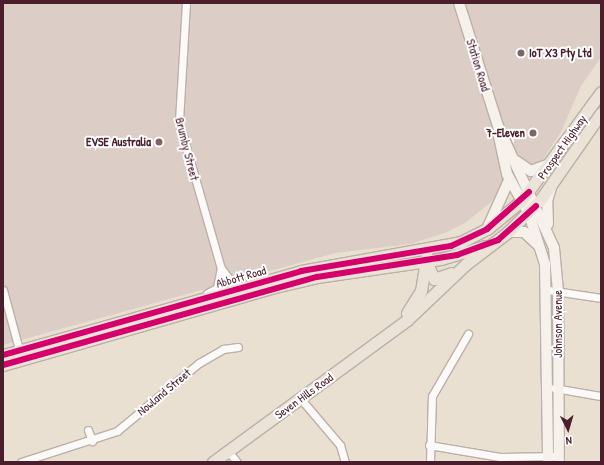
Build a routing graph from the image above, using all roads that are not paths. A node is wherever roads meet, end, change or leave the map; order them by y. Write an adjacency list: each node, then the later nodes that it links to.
1 (186, 3): 20 (street, Brumby Street)
2 (459, 3): 5 (main road, Station Road)
3 (601, 92): 7 (main road, Prospect Highway)
4 (601, 113): 9 (main road, Prospect Highway)
5 (498, 126): 6 (main road, Station Road); 8 (main road, Station Road)
6 (511, 155): 7 (main road); 10 (main road, Station Road)
7 (550, 164): 10 (main road, Prospect Highway)
8 (509, 180): 11 (main road, Station Road); 13 (main road)
9 (553, 180): 12 (main road, Prospect Highway); 15 (main road)
10 (529, 192): 11 (main road, Prospect Highway); 12 (main road, Johnson Avenue)
11 (521, 201): 12 (main road, Johnson Avenue); 13 (main road)
12 (532, 210): 14 (main road, Seven Hills Road); 15 (main road, Johnson Avenue); 17 (main road, Johnson Avenue)
13 (487, 229): 18 (main road, Abbott Road)
14 (508, 232): 16 (main road, Seven Hills Road); 17 (main road)
15 (551, 238): 23 (main road, Johnson Avenue)
16 (498, 240): 18 (main road, Abbott Road); 19 (main road, Seven Hills Road)
17 (542, 250): 23 (main road, Johnson Avenue)
18 (426, 256): 19 (main road); 21 (main road, Abbott Road); 26 (main road, Seven Hills Road); 30 (main road, Abbott Road)
19 (466, 264): 26 (main road, Seven Hills Road)
20 (221, 268): 21 (street, Brumby Street); 25 (street, Brumby Street)
21 (249, 286): 25 (main road, Abbott Road)
22 (3, 290): 30 (street)
23 (553, 291): 24 (street); 32 (main road, Johnson Avenue); 33 (main road, Johnson Avenue)
24 (601, 298)
25 (177, 307): 30 (main road, Abbott Road)
26 (394, 329): 35 (main road, Seven Hills Road)
27 (468, 334): 38 (street)
28 (238, 347): 37 (street, Nowland Street)
29 (3, 355): 30 (main road, Abbott Road)
30 (21, 355): 31 (main road, Abbott Road)
31 (3, 365)
32 (547, 387): 33 (street); 41 (main road, Johnson Avenue)
33 (558, 388): 34 (street); 42 (main road, Johnson Avenue)
34 (601, 396)
35 (300, 398): 39 (main road, Seven Hills Road); 46 (street)
36 (88, 430): 37 (street)
37 (92, 441): 40 (street, Nowland Street)
38 (429, 445): 41 (street); 47 (street)
39 (228, 450): 44 (main road, Seven Hills Road); 45 (street)
40 (41, 459): 43 (street, Nowland Street)
41 (548, 459): 42 (street)
42 (559, 459)
43 (21, 462)
44 (213, 462)
45 (237, 462)
46 (344, 462)
47 (430, 462)

